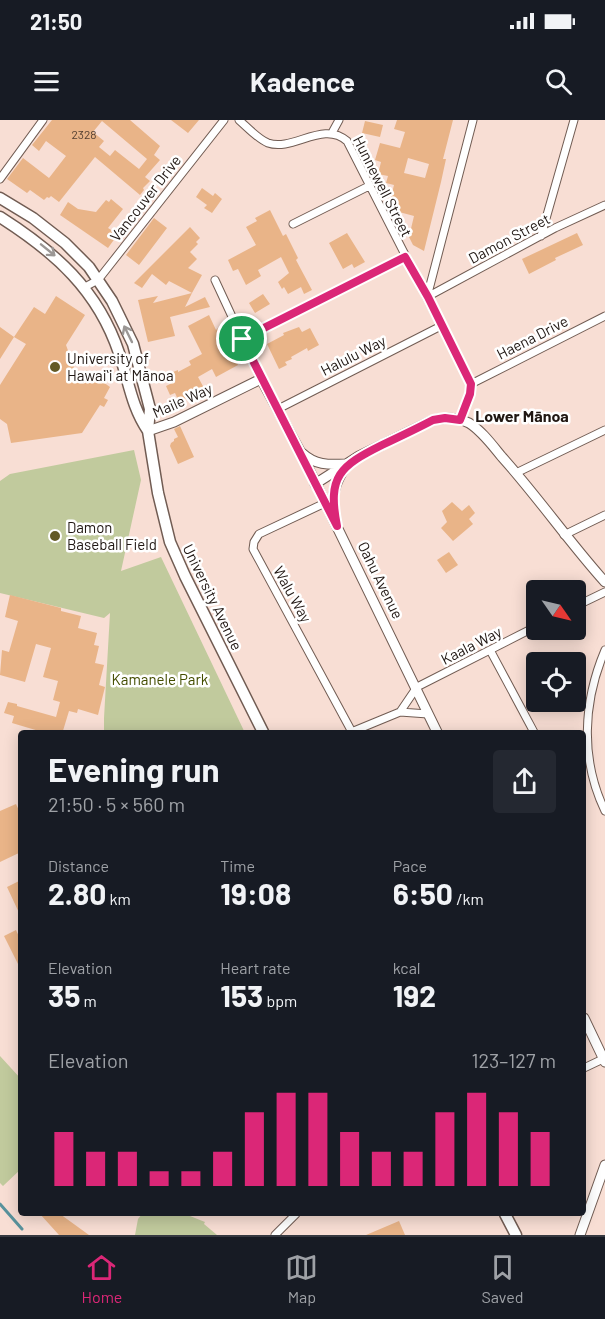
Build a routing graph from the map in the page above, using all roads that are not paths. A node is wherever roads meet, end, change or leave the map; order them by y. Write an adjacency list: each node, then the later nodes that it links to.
1 (43, 120): 8 (street)
2 (224, 120): 16 (street, Vancouver Drive)
3 (239, 120): 7 (street, Hunnewell Street)
4 (339, 120): 7 (street, Hunnewell Street)
5 (473, 120): 19 (street)
6 (574, 120): 14 (street)
7 (333, 131): 9 (street, Hunnewell Street)
8 (0, 179)
9 (369, 186): 13 (street); 15 (street, Hunnewell Street)
10 (0, 198): 16 (main road, University Avenue)
11 (605, 206): 14 (street, Damon Street)
12 (0, 217): 18 (main road, University Avenue, one-way to 18)
13 (293, 224)
14 (541, 236): 19 (street, Damon Street)
15 (405, 257): 19 (street, Hunnewell Street); 22 (street)
16 (98, 280): 18 (street, Vancouver Drive); 28 (main road, University Avenue, one-way to 16)
17 (214, 280): 22 (street, Oahu Avenue)
18 (83, 288): 28 (main road, University Avenue)
19 (428, 297): 21 (street, Hunnewell Street)
20 (605, 316): 24 (street, Haena Drive)
21 (441, 326): 24 (street, Hunnewell Street); 25 (street, Halulu Way)
22 (242, 339): 23 (street, Oahu Avenue)
23 (261, 378): 25 (street, Oahu Avenue); 28 (street, Maile Way)
24 (471, 384): 26 (street)
25 (278, 409): 29 (street, Oahu Avenue)
26 (460, 420): 30 (street); 31 (street)
27 (605, 430): 31 (street)
28 (147, 431): 46 (main road, University Avenue)
29 (300, 451): 30 (street); 32 (street, Oahu Avenue)
30 (348, 464): 32 (street); 35 (street)
31 (516, 473): 36 (street)
32 (315, 484): 33 (street, Oahu Avenue)
33 (325, 503): 35 (street, Oahu Avenue); 47 (street, Walu Way)
34 (605, 515): 36 (street)
35 (337, 526): 43 (street, Oahu Avenue)
36 (564, 536): 37 (street)
37 (605, 582)
38 (605, 592): 39 (street)
39 (586, 601)
40 (526, 632): 41 (street, Kaala Way)
41 (490, 650): 43 (street, Kaala Way); 50 (street)
42 (605, 650): 51 (street)
43 (417, 687): 44 (street); 45 (street, Oahu Avenue)
44 (400, 712): 45 (street); 48 (street)
45 (428, 714): 49 (street, Oahu Avenue)
46 (262, 730)
47 (348, 730)
48 (357, 730)
49 (436, 730)
50 (533, 730)
51 (605, 811)
52 (586, 1022): 53 (street)
53 (605, 1059): 54 (street)
54 (586, 1067)
55 (605, 1165): 60 (street)
56 (294, 1216): 58 (street)
57 (506, 1216): 59 (main road)
58 (275, 1235)
59 (516, 1235)
60 (580, 1235)

